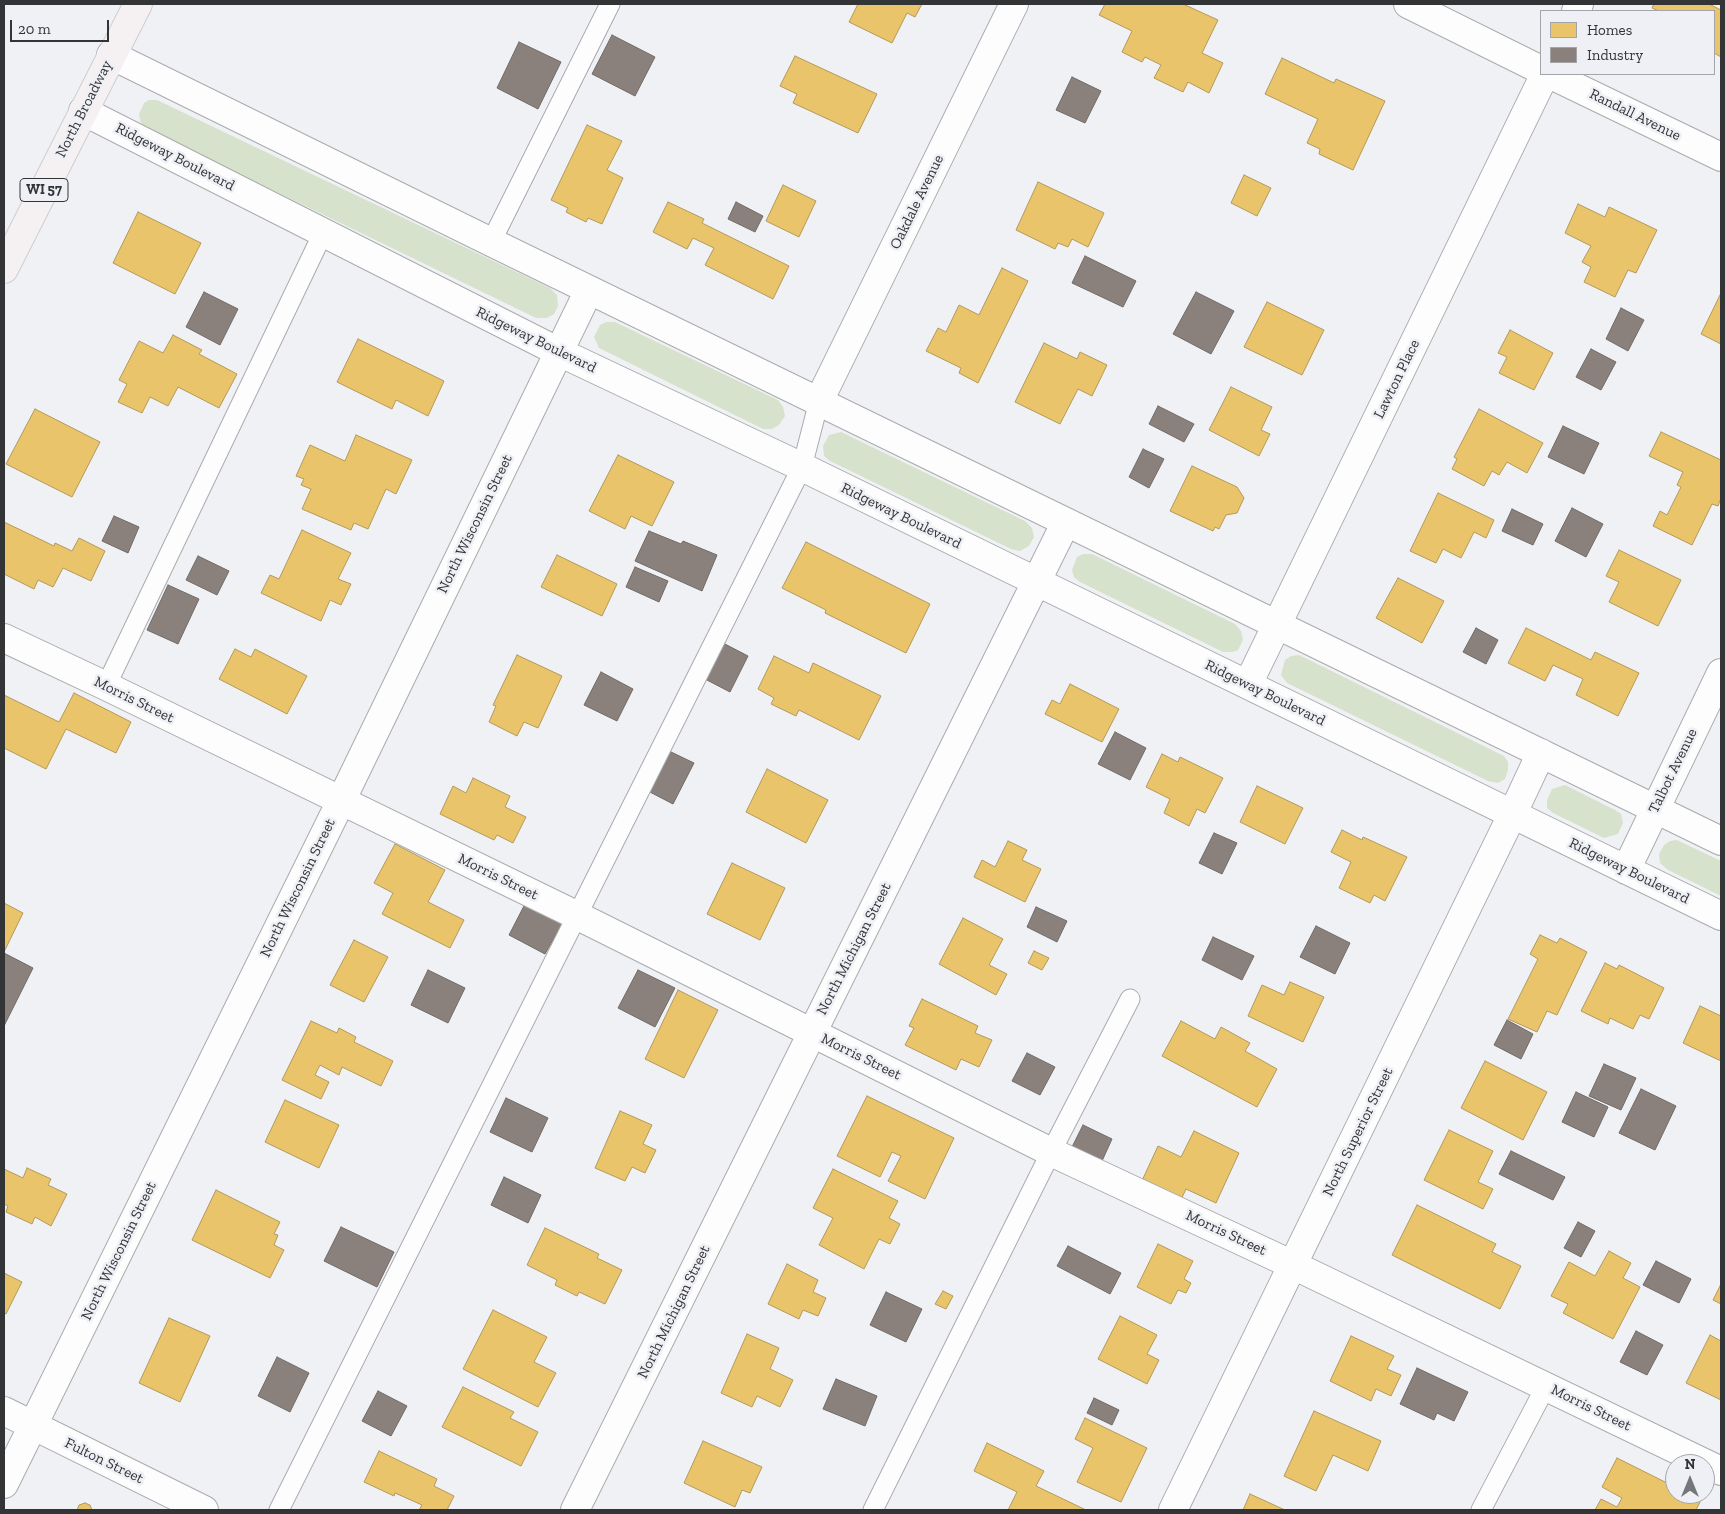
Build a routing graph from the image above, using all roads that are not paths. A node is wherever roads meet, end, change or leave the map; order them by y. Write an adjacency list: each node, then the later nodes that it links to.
1 (138, 4): 5 (main road, North Broadway / WI 57)
2 (610, 4): 12 (lane)
3 (1014, 4): 16 (street, Oakdale Avenue)
4 (1408, 4): 6 (street)
5 (111, 55): 9 (main road, North Broadway / WI 57); 12 (street)
6 (1540, 70)
7 (1545, 75): 20 (street, Lawton Place)
8 (1551, 75): 10 (street, Randall Avenue)
9 (83, 111): 11 (street, Ridgeway Boulevard); 13 (main road, North Broadway / WI 57)
10 (1721, 157)
11 (323, 233): 15 (street, Ridgeway Boulevard); 24 (lane)
12 (491, 242): 14 (street)
13 (4, 269)
14 (589, 290): 15 (street, North Wisconsin Street); 16 (street)
15 (559, 352): 17 (street, Ridgeway Boulevard); 26 (street, North Wisconsin Street)
16 (819, 401): 17 (lane); 18 (street)
17 (802, 467): 19 (street, Ridgeway Boulevard); 31 (lane)
18 (1066, 522): 19 (street, North Michigan Street); 20 (street)
19 (1037, 583): 23 (street, Ridgeway Boulevard); 34 (street, North Michigan Street)
20 (1278, 624): 23 (street, Lawton Place); 25 (street)
21 (4, 638): 24 (street, Morris Street)
22 (1721, 673): 27 (street, Talbot Avenue)
23 (1248, 684): 28 (street, Ridgeway Boulevard)
24 (106, 686): 26 (street, Morris Street)
25 (1541, 753): 27 (street); 28 (street, North Superior Street)
26 (341, 801): 31 (street, Morris Street); 39 (street, North Wisconsin Street)
27 (1654, 809): 29 (street); 30 (street, Talbot Avenue)
28 (1512, 815): 30 (street, Ridgeway Boulevard); 36 (street, North Superior Street)
29 (1721, 842)
30 (1626, 870): 32 (street, Ridgeway Boulevard)
31 (576, 915): 34 (street, Morris Street); 43 (lane)
32 (1721, 916)
33 (1130, 998): 35 (lane)
34 (812, 1033): 35 (street, Morris Street); 44 (street, North Michigan Street)
35 (1051, 1152): 36 (street, Morris Street); 45 (lane)
36 (1293, 1265): 37 (street, Morris Street); 46 (street, North Superior Street)
37 (1546, 1386): 40 (street, Morris Street); 47 (lane)
38 (4, 1411): 39 (street, Fulton Street)
39 (33, 1425): 41 (street, North Wisconsin Street); 42 (street, Fulton Street)
40 (1721, 1471)
41 (4, 1484)
42 (204, 1510)
43 (279, 1510)
44 (575, 1510)
45 (873, 1510)
46 (1173, 1510)
47 (1481, 1510)

